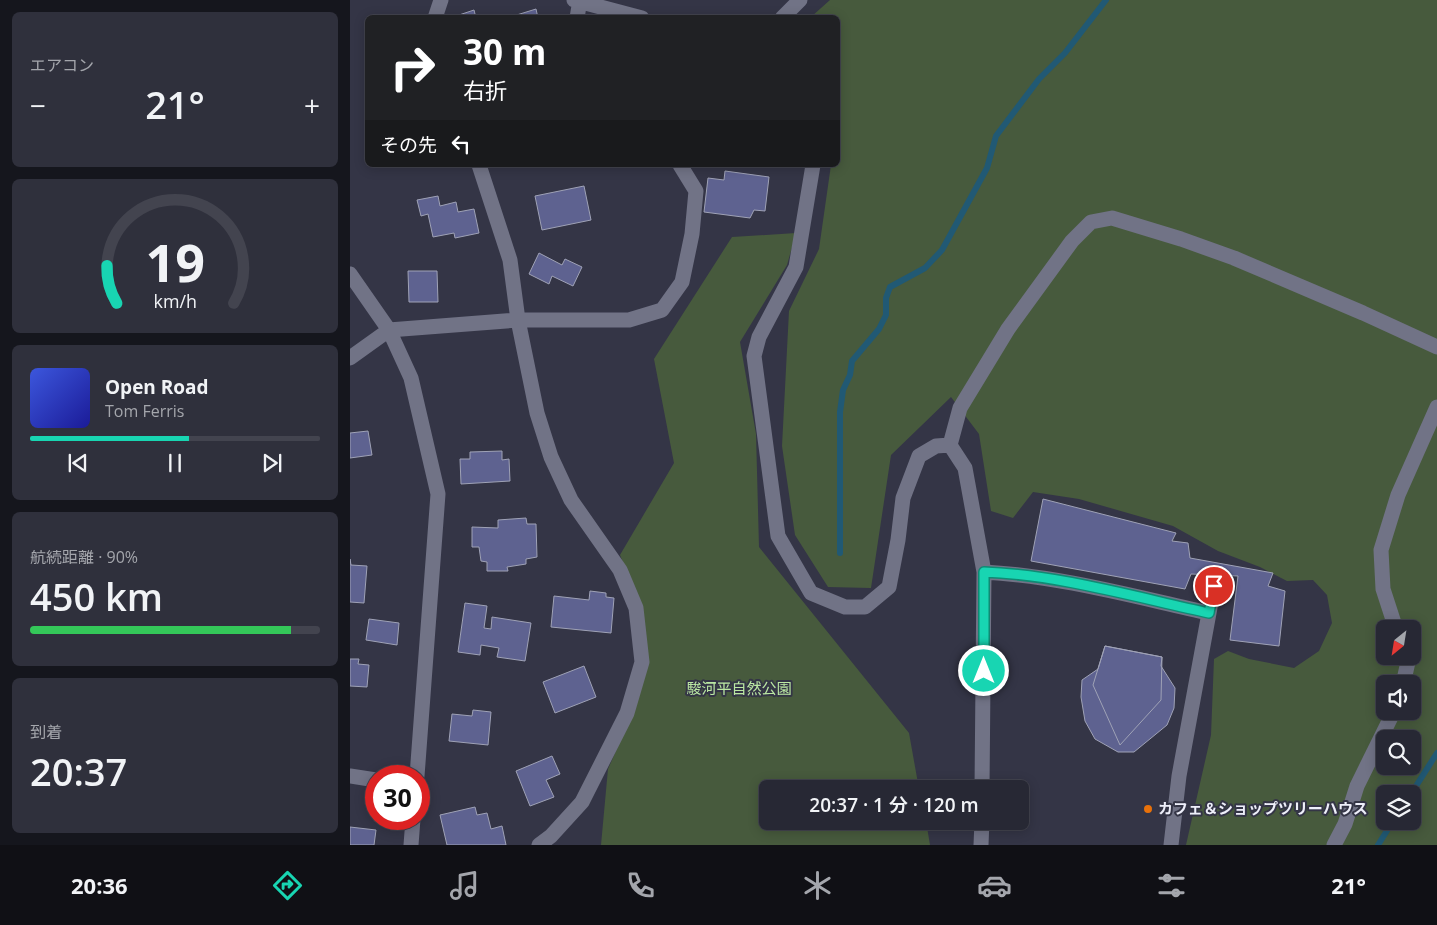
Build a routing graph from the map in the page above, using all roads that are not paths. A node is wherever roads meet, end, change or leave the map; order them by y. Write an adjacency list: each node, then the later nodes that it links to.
1 (441, 0): 4 (street)
2 (578, 0): 5 (street); 6 (street)
3 (800, 0): 7 (street)
4 (437, 15)
5 (577, 15)
6 (631, 15)
7 (785, 15)
8 (480, 167): 12 (street)
9 (681, 167): 12 (street)
10 (813, 167): 17 (street)
11 (350, 274): 13 (street)
12 (518, 320): 13 (street); 30 (street)
13 (388, 330): 15 (street); 23 (street)
14 (1437, 347): 17 (street)
15 (350, 358)
16 (1437, 407): 21 (street)
17 (950, 445): 18 (street)
18 (984, 572): 20 (street); 26 (street)
19 (1214, 586): 20 (street)
20 (1209, 613): 32 (street)
21 (1393, 620)
22 (1390, 720): 33 (street)
23 (418, 765)
24 (350, 776): 25 (street)
25 (365, 778)
26 (982, 780)
27 (412, 830): 29 (street)
28 (982, 830): 31 (street)
29 (411, 845)
30 (539, 845)
31 (981, 845)
32 (1170, 845)
33 (1334, 845)

